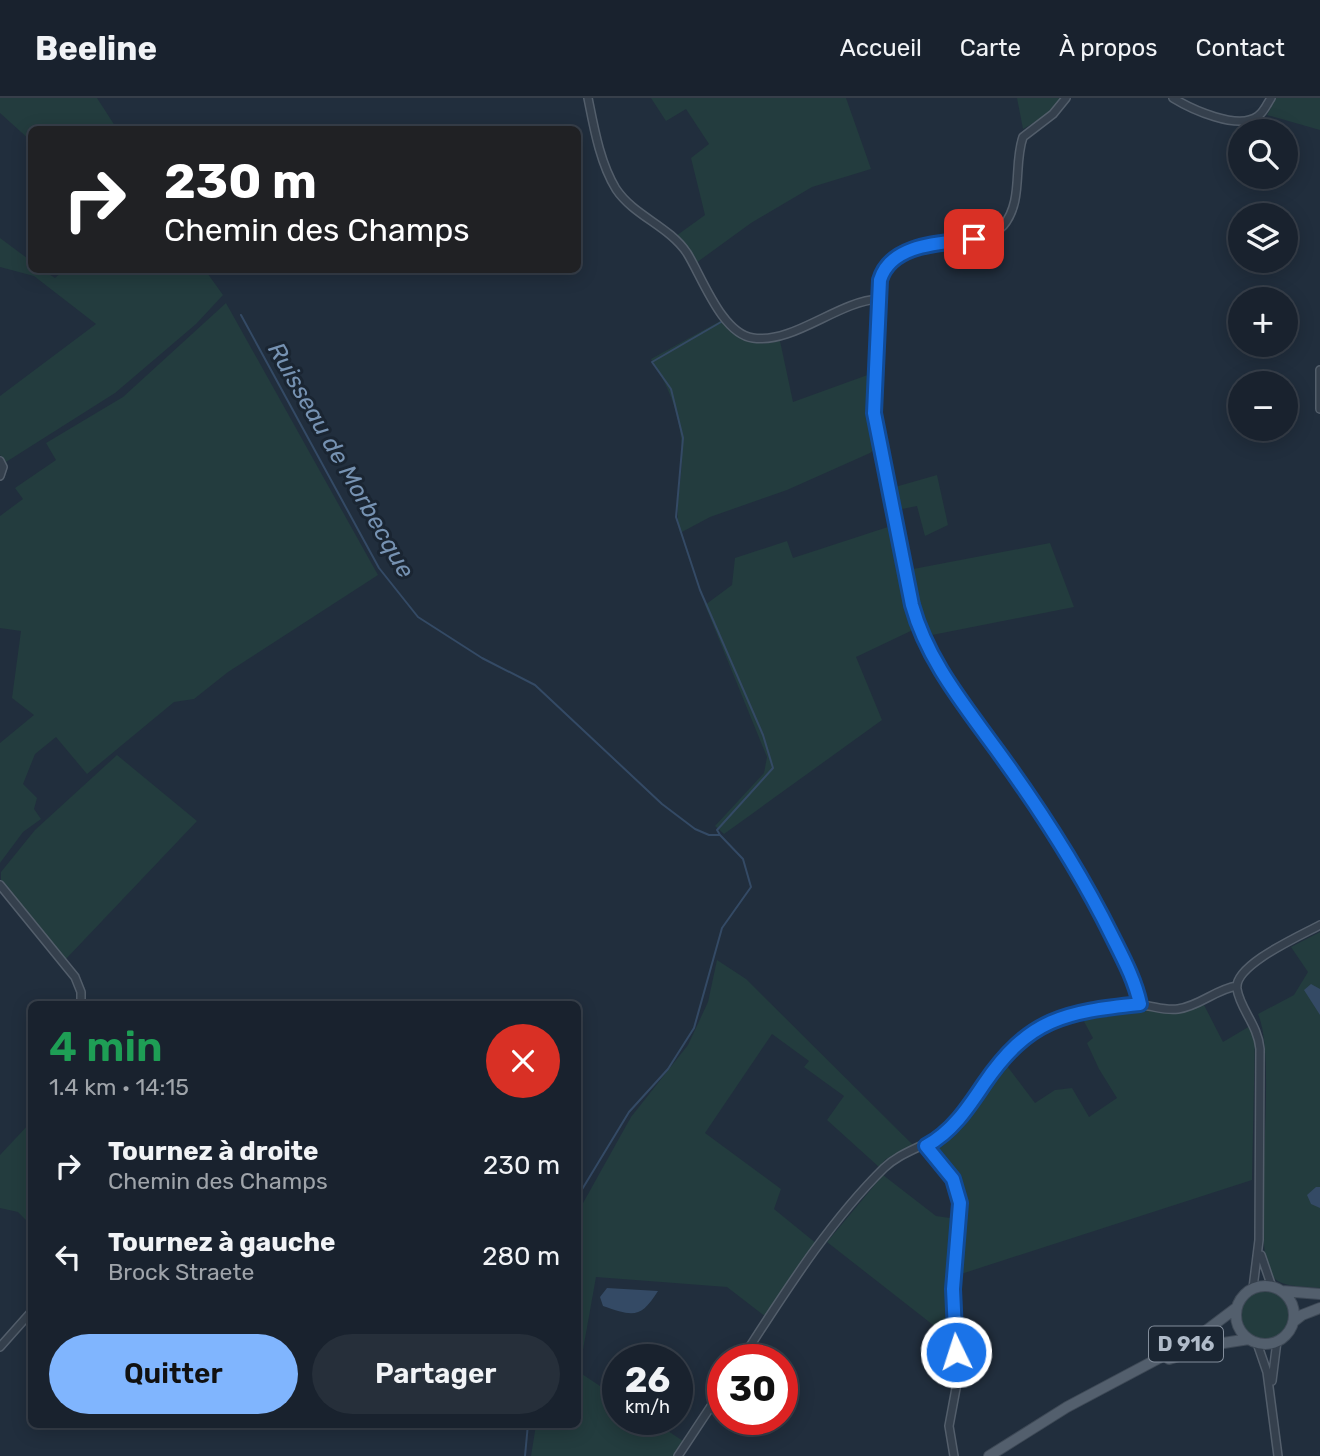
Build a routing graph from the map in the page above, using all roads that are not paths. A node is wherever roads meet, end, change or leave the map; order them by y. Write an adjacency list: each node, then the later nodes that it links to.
1 (588, 98): 5 (street)
2 (1066, 98): 5 (street)
3 (1173, 98): 4 (street)
4 (1271, 98)
5 (879, 299): 14 (street)
6 (1320, 370): 7 (street)
7 (1320, 409)
8 (0, 461): 9 (street)
9 (0, 476)
10 (0, 885): 13 (street)
11 (1320, 925): 12 (street)
12 (1237, 986): 14 (street); 16 (street)
13 (81, 1001)
14 (1140, 1004): 15 (street)
15 (926, 1146): 26 (street); 32 (street)
16 (1259, 1240): 17 (street); 18 (street)
17 (1253, 1289): 18 (main road); 20 (main road)
18 (1276, 1289): 19 (main road); 23 (main road)
19 (1320, 1294)
20 (1236, 1308): 24 (main road); 28 (main road, D 916)
21 (1320, 1308): 23 (main road)
22 (28, 1316): 27 (street)
23 (1293, 1323): 25 (main road)
24 (1253, 1341): 25 (main road); 28 (main road, D 916); 29 (street)
25 (1277, 1341): 29 (street)
26 (752, 1344)
27 (0, 1347)
28 (1132, 1373): 33 (main road, D 916)
29 (1272, 1399): 34 (street)
30 (707, 1412): 31 (street)
31 (678, 1456)
32 (954, 1456)
33 (989, 1456)
34 (1278, 1456)

